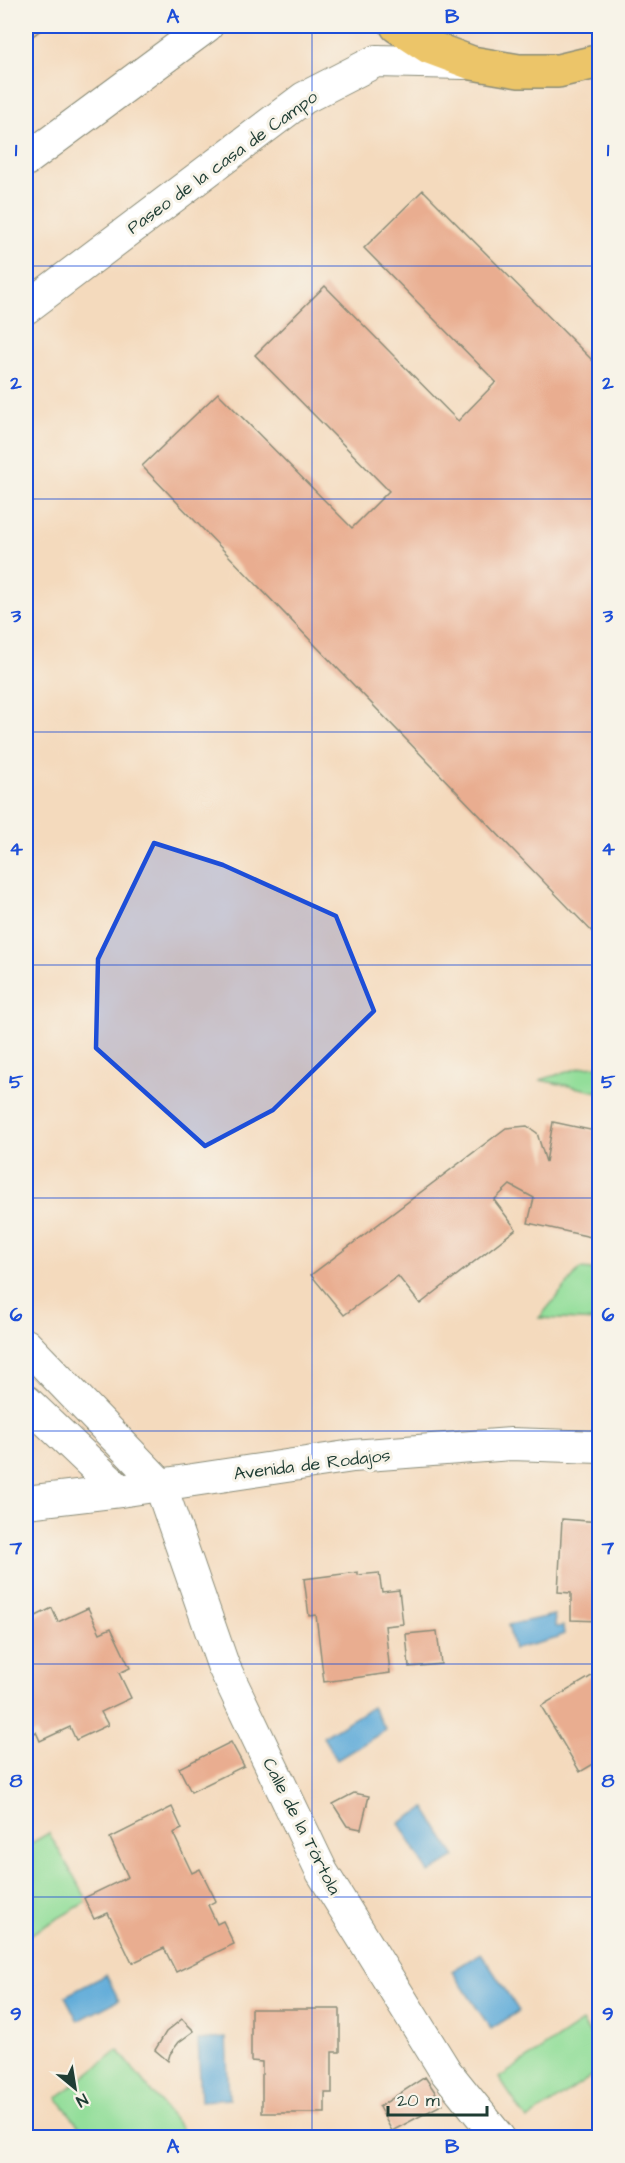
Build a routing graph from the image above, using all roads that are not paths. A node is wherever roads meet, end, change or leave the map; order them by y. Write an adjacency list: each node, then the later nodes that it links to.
1 (207, 26): 7 (street)
2 (397, 26): 4 (highway)
3 (600, 61): 5 (highway)
4 (472, 63): 5 (highway); 8 (street, Paseo de la casa de Campo)
5 (558, 71): 6 (highway)
6 (600, 82)
7 (26, 159)
8 (26, 308)
9 (26, 1345): 12 (street)
10 (26, 1401): 13 (street)
11 (600, 1447): 12 (street, Avenida de Rodajos)
12 (160, 1484): 13 (street, Avenida de Rodajos); 15 (street, Calle de la Tórtola)
13 (120, 1491): 14 (street, Avenida de Rodajos)
14 (26, 1502)
15 (499, 2138)

